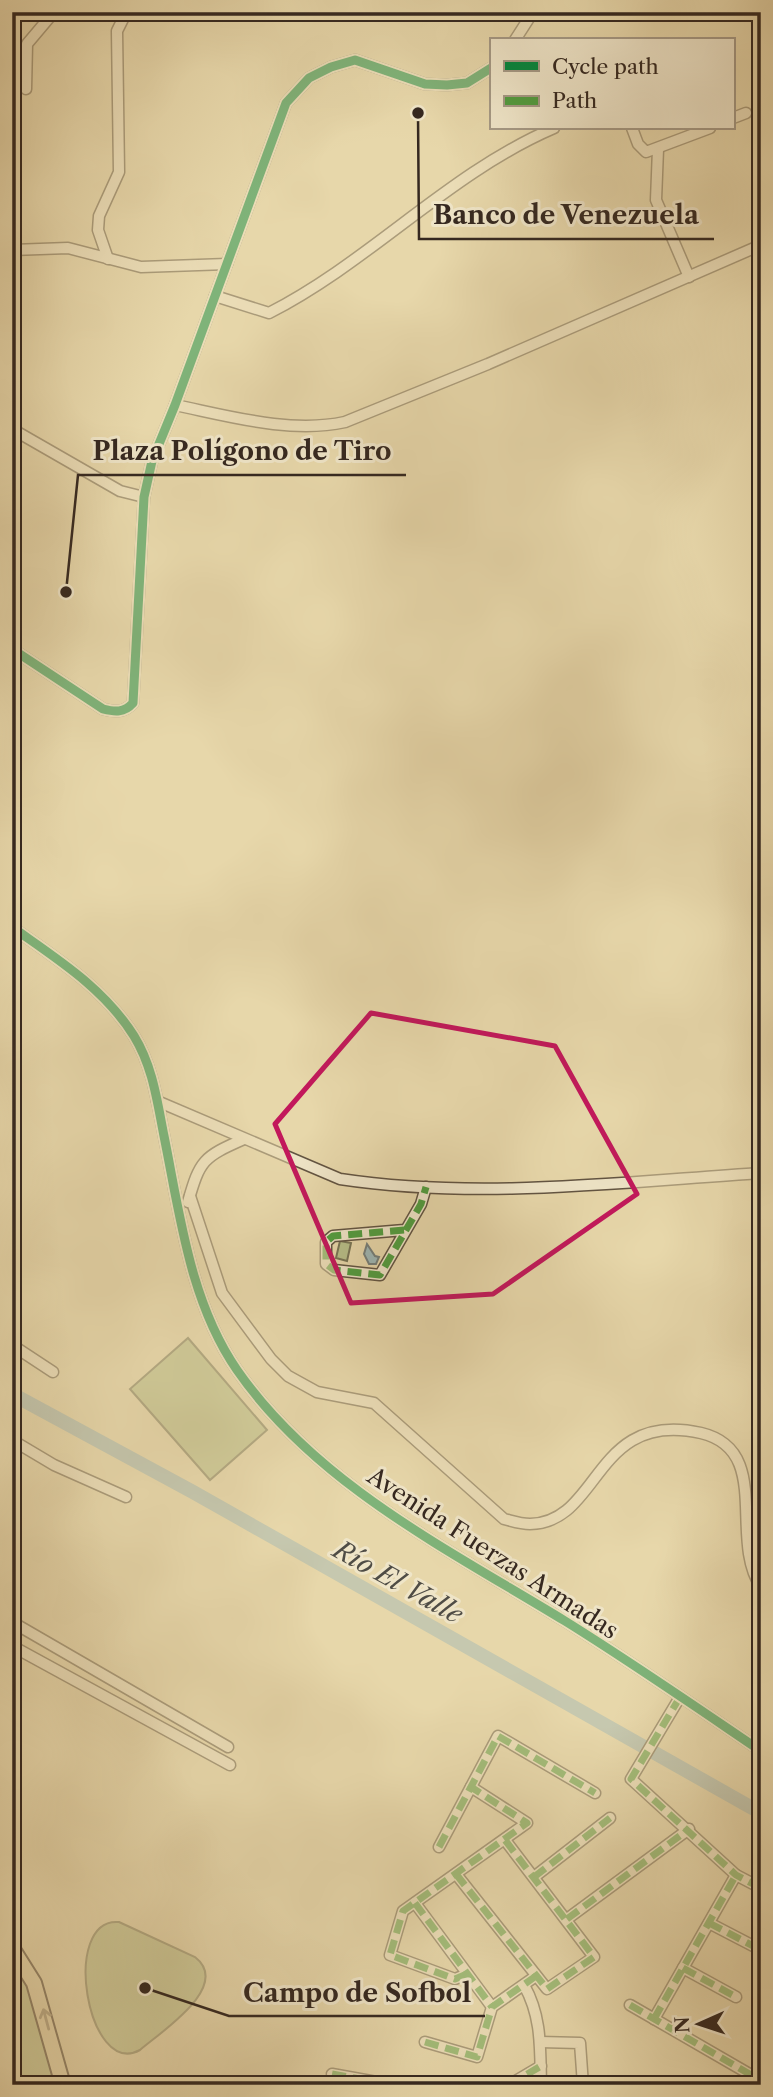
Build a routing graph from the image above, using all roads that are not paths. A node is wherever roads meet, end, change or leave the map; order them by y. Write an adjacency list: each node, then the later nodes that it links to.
1 (54, 12): 6 (street)
2 (130, 12): 15 (street)
3 (533, 12): 4 (street)
4 (516, 38)
5 (490, 69): 16 (street)
6 (26, 89)
7 (746, 113): 8 (street)
8 (734, 118)
9 (549, 130): 18 (street)
10 (633, 130): 12 (street)
11 (705, 130): 12 (street)
12 (658, 149): 17 (street)
13 (761, 245): 17 (street)
14 (12, 250): 15 (street)
15 (108, 258): 16 (street)
16 (227, 264): 18 (street)
17 (689, 277): 19 (street)
18 (215, 296): 19 (street)
19 (175, 405): 21 (street)
20 (12, 429): 21 (street)
21 (144, 498): 22 (street)
22 (12, 649)
23 (12, 927): 24 (street, Avenida Fuerzas Armadas)
24 (157, 1101): 25 (street); 29 (street, Avenida Fuerzas Armadas)
25 (244, 1139): 27 (street); 28 (street)
26 (761, 1173): 27 (street)
27 (426, 1187): 30 (street)
28 (190, 1196): 29 (street); 35 (street)
29 (181, 1222): 38 (street, Avenida Fuerzas Armadas)
30 (404, 1230): 30 (street)
31 (12, 1345): 32 (street)
32 (53, 1372)
33 (12, 1440): 34 (street)
34 (126, 1497)
35 (761, 1587)
36 (12, 1622): 39 (street)
37 (12, 1646): 41 (street)
38 (680, 1698): 40 (street, Avenida Fuerzas Armadas); 45 (street)
39 (229, 1747)
40 (761, 1751)
41 (230, 1765)
42 (471, 1787): 43 (street); 46 (street); 47 (street)
43 (594, 1793)
44 (610, 1818): 50 (street)
45 (689, 1829): 49 (street); 53 (street)
46 (505, 1840): 48 (street); 50 (street)
47 (439, 1847)
48 (456, 1874): 52 (street); 59 (street)
49 (736, 1874): 51 (street); 54 (street)
50 (534, 1877): 53 (street)
51 (761, 1888)
52 (415, 1903): 58 (street); 58 (street)
53 (567, 1919): 59 (street)
54 (709, 1923): 56 (street); 57 (street)
55 (12, 1948): 70 (highway, one-way to 55)
56 (761, 1950)
57 (683, 1968): 61 (street); 64 (street)
58 (467, 1974): 63 (street)
59 (536, 1976): 60 (street)
60 (524, 1985): 63 (street); 66 (street)
61 (736, 1997)
62 (630, 2005): 64 (street)
63 (492, 2007): 65 (street)
64 (654, 2020): 68 (street)
65 (425, 2042)
66 (540, 2042): 67 (street); 74 (street)
67 (541, 2067): 72 (street); 73 (street)
68 (761, 2073)
69 (331, 2074): 71 (street)
70 (63, 2085)
71 (393, 2085)
72 (509, 2085)
73 (541, 2085)
74 (583, 2085)

